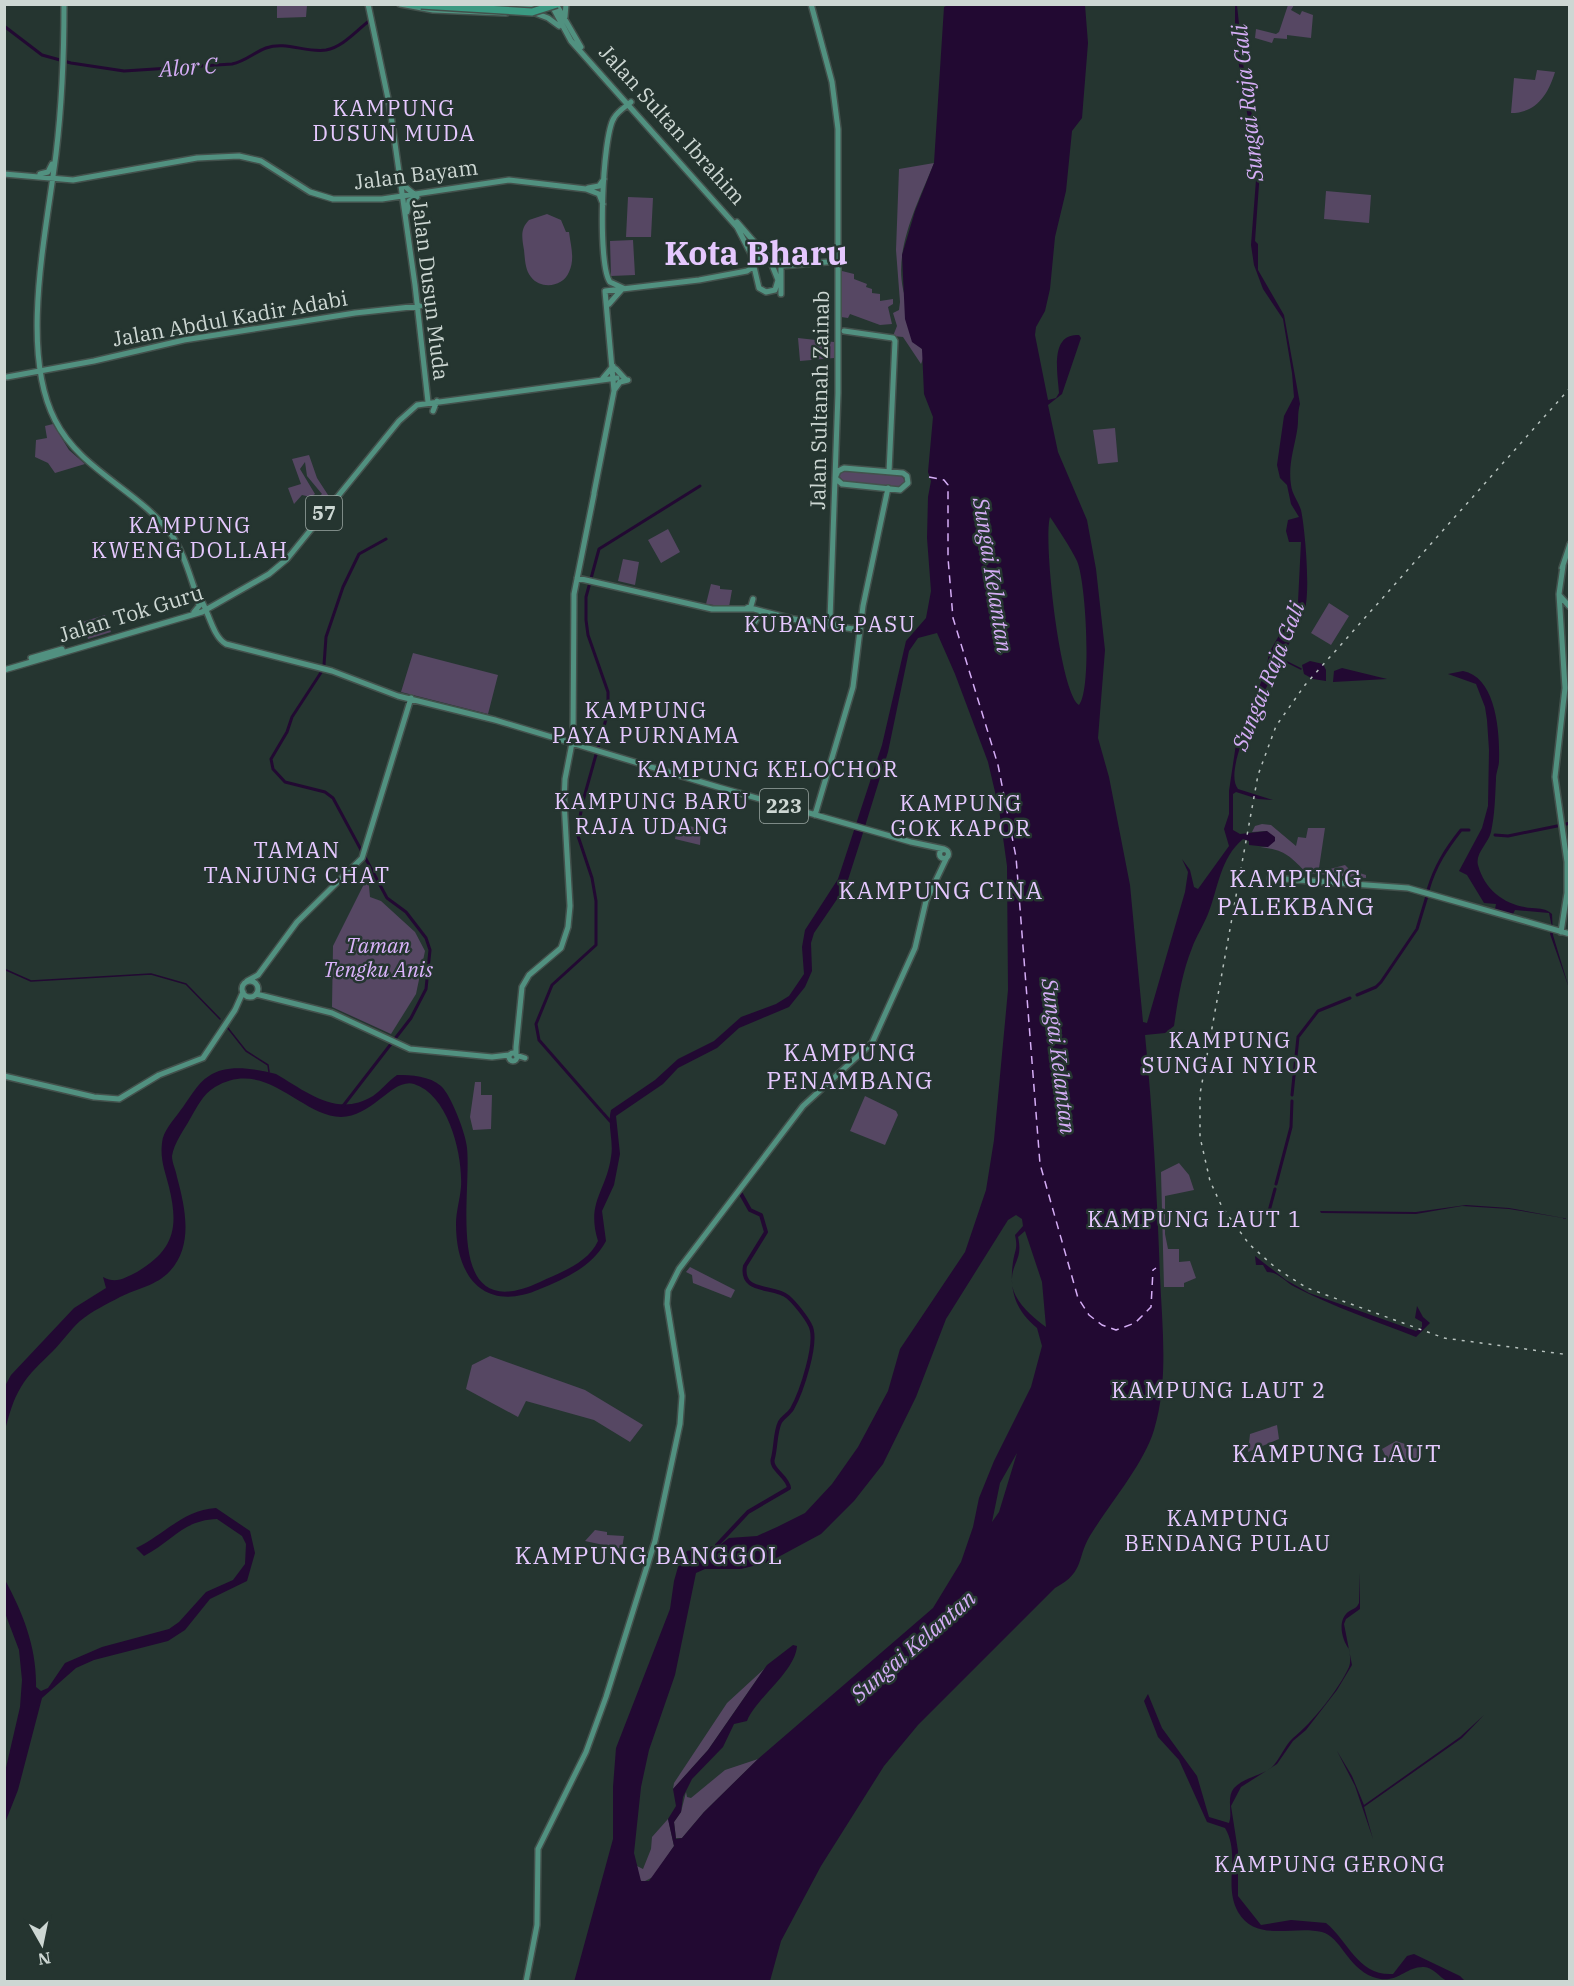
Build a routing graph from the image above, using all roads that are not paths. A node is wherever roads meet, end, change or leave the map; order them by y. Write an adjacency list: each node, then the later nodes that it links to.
1 (64, 4): 17 (main road)
2 (368, 4): 15 (main road)
3 (375, 4): 15 (main road)
4 (400, 4): 13 (main road)
5 (410, 4): 10 (highway)
6 (454, 4): 11 (highway, bridge)
7 (493, 4): 12 (main road); 13 (main road)
8 (566, 4): 14 (main road)
9 (811, 4): 32 (main road, Jalan Sultanah Zainab)
10 (421, 5): 11 (highway, bridge)
11 (554, 5): 12 (main road); 14 (main road, Jalan Sultan Ibrahim)
12 (537, 8): 13 (main road); 14 (main road)
13 (496, 14)
14 (566, 29): 16 (main road, Jalan Sultan Ibrahim)
15 (376, 41): 22 (main road)
16 (629, 102): 20 (main road); 30 (main road, Jalan Sultan Ibrahim); 35 (main road, Jalan Sultan Ibrahim)
17 (53, 164): 19 (main road); 19 (main road); 21 (main road)
18 (4, 174): 19 (main road)
19 (49, 177): 21 (main road); 23 (main road)
20 (605, 177): 24 (main road); 28 (main road)
21 (63, 178): 23 (main road); 27 (main road, Jalan Bayam)
22 (401, 184): 25 (main road); 26 (main road); 27 (main road)
23 (50, 189): 47 (main road)
24 (586, 189): 25 (main road, Jalan Bayam); 28 (main road)
25 (417, 195): 26 (main road, Jalan Bayam); 29 (main road)
26 (403, 197): 27 (main road, Jalan Bayam); 29 (main road)
27 (389, 200): 29 (main road)
28 (603, 204): 36 (main road)
29 (406, 213): 39 (main road, Jalan Dusun Muda); 41 (main road)
30 (756, 243): 31 (main road, Jalan Sultan Ibrahim); 33 (main road)
31 (770, 260): 33 (main road); 35 (main road); 35 (main road, Jalan Sultan Ibrahim)
32 (838, 261): 34 (main road); 44 (main road, Jalan Sultanah Zainab)
33 (783, 262): 34 (main road)
34 (792, 263): 38 (main road)
35 (754, 266): 36 (main road)
36 (623, 288): 37 (main road); 40 (main road)
37 (613, 289): 40 (main road); 48 (main road)
38 (781, 294)
39 (417, 296): 41 (main road, Jalan Dusun Muda); 42 (main road)
40 (609, 304): 48 (main road)
41 (419, 305): 42 (main road, Jalan Abdul Kadir Adabi); 43 (main road, Jalan Dusun Muda); 58 (main road, Jalan Dusun Muda)
42 (408, 307): 43 (main road); 49 (main road, Jalan Abdul Kadir Adabi)
43 (419, 317): 58 (main road, Jalan Dusun Muda)
44 (838, 323): 45 (main road); 46 (main road, Jalan Sultanah Zainab)
45 (844, 331): 46 (main road); 62 (main road)
46 (838, 341): 60 (main road, Jalan Sultanah Zainab)
47 (40, 361): 49 (main road); 50 (main road); 51 (main road)
48 (615, 366): 53 (main road); 54 (main road); 56 (main road)
49 (51, 369): 50 (main road, Jalan Abdul Kadir Adabi); 55 (main road)
50 (42, 370): 51 (main road, Jalan Abdul Kadir Adabi); 55 (main road)
51 (30, 373): 52 (main road, Jalan Abdul Kadir Adabi); 55 (main road)
52 (6, 377)
53 (603, 378): 54 (main road); 57 (main road)
54 (615, 378): 56 (main road); 57 (main road)
55 (44, 383): 69 (main road)
56 (614, 390): 67 (main road)
57 (440, 399): 58 (main road); 58 (main road); 58 (main road)
58 (429, 401): 59 (main road); 59 (main road)
59 (418, 404): 70 (main road, Jalan Tok Guru / 57)
60 (835, 464): 61 (main road); 63 (main road, Jalan Sultanah Zainab)
61 (844, 468): 62 (main road); 63 (main road)
62 (889, 472): 64 (main road)
63 (835, 478): 64 (main road); 79 (main road, Jalan Sultanah Zainab)
64 (888, 488): 81 (main road)
65 (1569, 544): 66 (main road)
66 (1563, 566): 68 (main road); 71 (main road)
67 (585, 581): 74 (main road); 90 (main road)
68 (1559, 594): 71 (main road); 72 (main road)
69 (199, 598): 70 (main road); 73 (main road); 75 (main road)
70 (216, 604): 73 (main road, Jalan Tok Guru / 57); 78 (main road)
71 (1558, 605): 72 (main road); 76 (main road); 87 (main road)
72 (1569, 606): 76 (main road)
73 (205, 609): 75 (main road, Jalan Tok Guru / 57); 78 (main road)
74 (747, 610): 77 (main road); 77 (main road)
75 (194, 613): 78 (main road); 85 (main road, Jalan Tok Guru / 57); 86 (main road, Jalan Tok Guru / 57)
76 (1560, 615): 87 (main road)
77 (758, 616): 80 (main road)
78 (210, 618): 89 (main road)
79 (830, 620): 80 (main road); 82 (main road)
80 (825, 624): 82 (main road)
81 (860, 625): 83 (main road); 84 (main road)
82 (836, 627): 83 (main road)
83 (853, 629): 84 (main road)
84 (858, 638): 96 (main road)
85 (47, 653): 86 (main road); 88 (main road, Jalan Tok Guru / 57)
86 (56, 655): 88 (main road, Jalan Tok Guru / 57)
87 (1564, 662): 100 (main road)
88 (4, 668)
89 (412, 698): 91 (main road); 101 (main road)
90 (573, 732): 91 (main road); 91 (main road); 92 (main road)
91 (568, 744): 92 (main road, 223); 93 (main road); 93 (main road)
92 (589, 750): 93 (main road); 94 (main road, 223)
93 (569, 758): 106 (main road)
94 (726, 790): 95 (main road); 96 (main road, 223)
95 (719, 796)
96 (815, 815): 97 (main road, 223)
97 (911, 843): 98 (main road, 223); 98 (main road, 223)
98 (943, 857): 109 (main road, 223)
99 (1270, 878): 100 (main road)
100 (1559, 931)
101 (268, 962): 102 (main road); 103 (main road)
102 (247, 981): 103 (main road); 104 (main road)
103 (258, 986): 105 (main road); 106 (main road)
104 (243, 992): 105 (main road); 107 (main road)
105 (253, 996): 106 (main road); 107 (main road)
106 (278, 998)
107 (235, 1010): 108 (main road)
108 (4, 1076)
109 (526, 1982)

